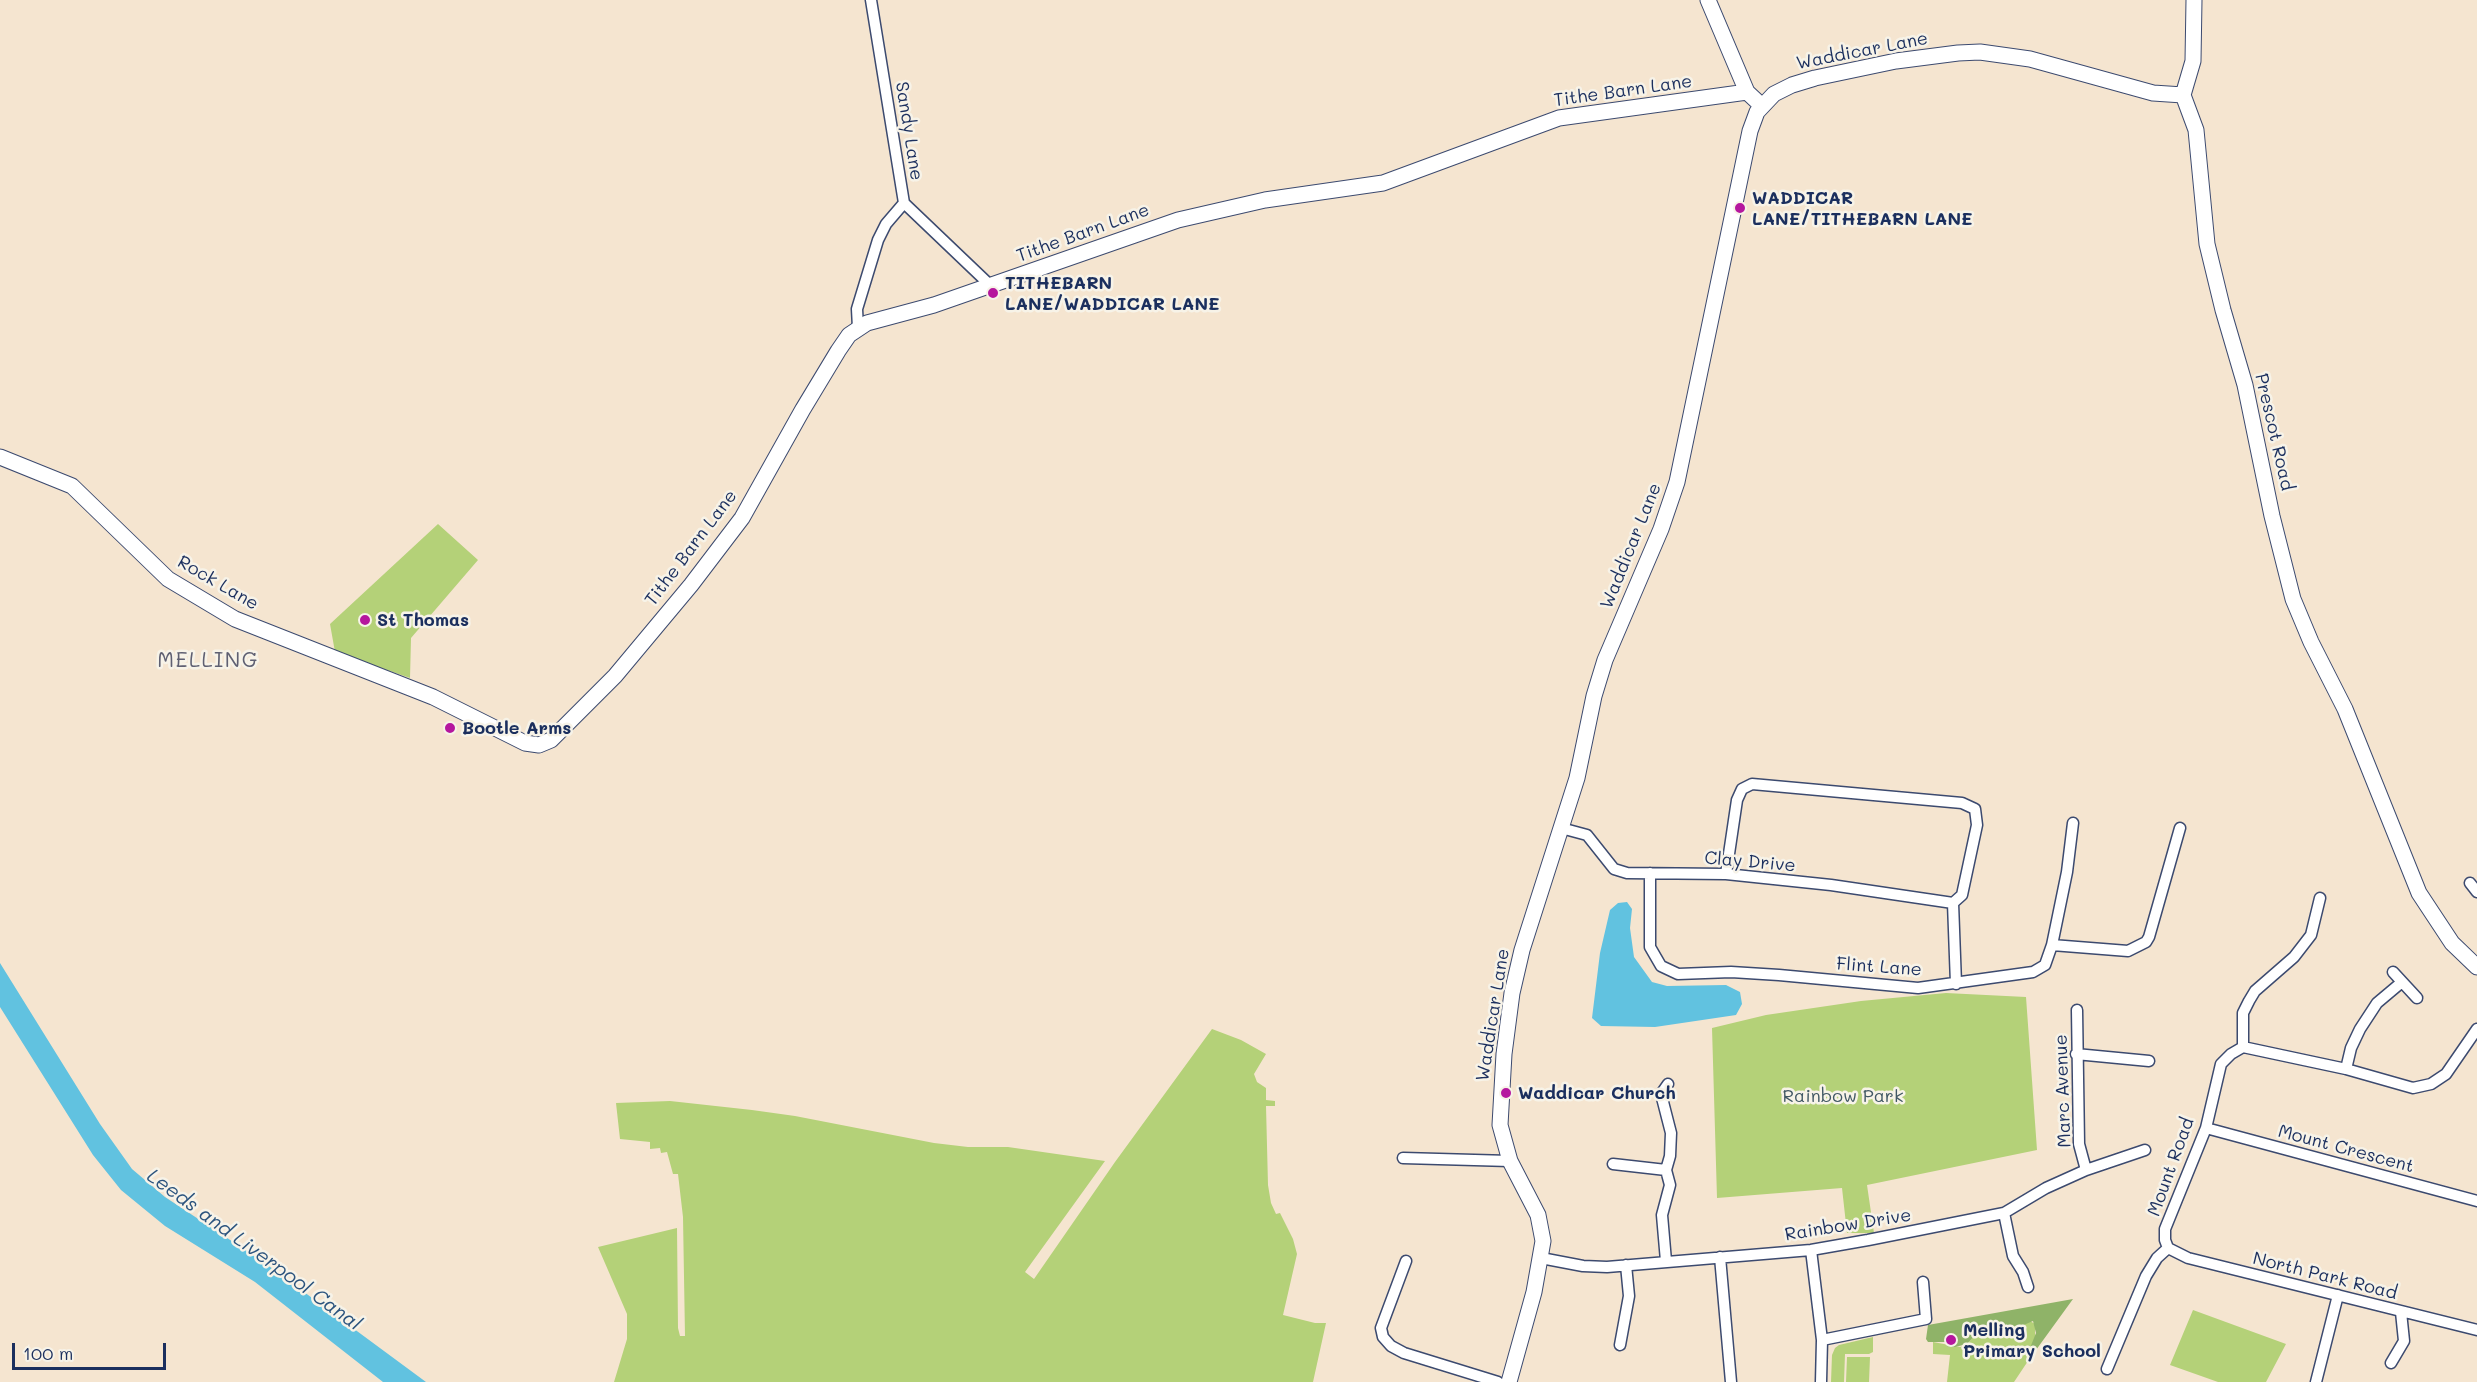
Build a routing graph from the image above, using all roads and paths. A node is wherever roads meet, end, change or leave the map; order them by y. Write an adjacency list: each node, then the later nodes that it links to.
1 (871, 0): 7 (street, Sandy Lane)
2 (1708, 0): 4 (street)
3 (2194, 0): 5 (street)
4 (1747, 92): 6 (street); 8 (street, Tithe Barn Lane)
5 (2183, 95): 6 (street, Waddicar Lane); 20 (street, Prescot Road)
6 (1762, 106): 13 (street, Waddicar Lane)
7 (904, 203): 8 (street); 9 (street, Sandy Lane)
8 (992, 286): 9 (street, Tithe Barn Lane)
9 (858, 328): 11 (street, Tithe Barn Lane)
10 (0, 457): 11 (street, Rock Lane)
11 (443, 701)
12 (2073, 823): 19 (street, Flint Lane)
13 (1561, 828): 15 (street, Clay Drive); 36 (street, Waddicar Lane)
14 (2180, 828): 19 (street)
15 (1650, 873): 16 (street, Clay Drive); 23 (street, Flint Lane)
16 (1726, 874): 18 (street, Clay Drive); 18 (street)
17 (2320, 898): 28 (street)
18 (1953, 903): 23 (street)
19 (2052, 945): 23 (street, Flint Lane)
20 (2477, 967)
21 (2392, 972): 22 (street)
22 (2402, 982): 24 (street); 31 (street)
23 (1956, 984)
24 (2417, 998)
25 (2077, 1010): 29 (street, Marc Avenue)
26 (2477, 1029): 27 (street)
27 (2473, 1045): 31 (street)
28 (2243, 1047): 31 (street); 33 (street, Mount Road)
29 (2076, 1054): 30 (street); 39 (street, Marc Avenue)
30 (2150, 1061)
31 (2346, 1069)
32 (1668, 1084): 38 (street)
33 (2206, 1128): 40 (street, Mount Crescent); 42 (street, Mount Road)
34 (2145, 1150): 39 (street, Rainbow Drive)
35 (1402, 1158): 36 (street)
36 (1510, 1161): 45 (street, Waddicar Lane)
37 (1613, 1164): 38 (street)
38 (1666, 1170): 47 (street)
39 (2086, 1170): 41 (street, Rainbow Drive)
40 (2477, 1201)
41 (2004, 1213): 43 (street, Rainbow Drive); 50 (street)
42 (2168, 1248): 51 (street, North Park Road); 57 (street)
43 (1811, 1250): 44 (street, Rainbow Drive); 54 (street)
44 (1720, 1257): 47 (street, Rainbow Drive); 60 (street)
45 (1541, 1258): 48 (street, Rainbow Drive); 59 (street, Waddicar Lane)
46 (1406, 1261): 58 (street)
47 (1666, 1261): 48 (street, Rainbow Drive)
48 (1626, 1265): 55 (street)
49 (1923, 1282): 54 (street)
50 (2028, 1287)
51 (2338, 1295): 52 (street, North Park Road); 62 (street)
52 (2401, 1312): 53 (street, North Park Road); 56 (street)
53 (2477, 1330)
54 (1822, 1341): 61 (street)
55 (1620, 1345)
56 (2391, 1363)
57 (2107, 1369)
58 (1498, 1382)
59 (1509, 1382)
60 (1731, 1382)
61 (1821, 1382)
62 (2316, 1382)

